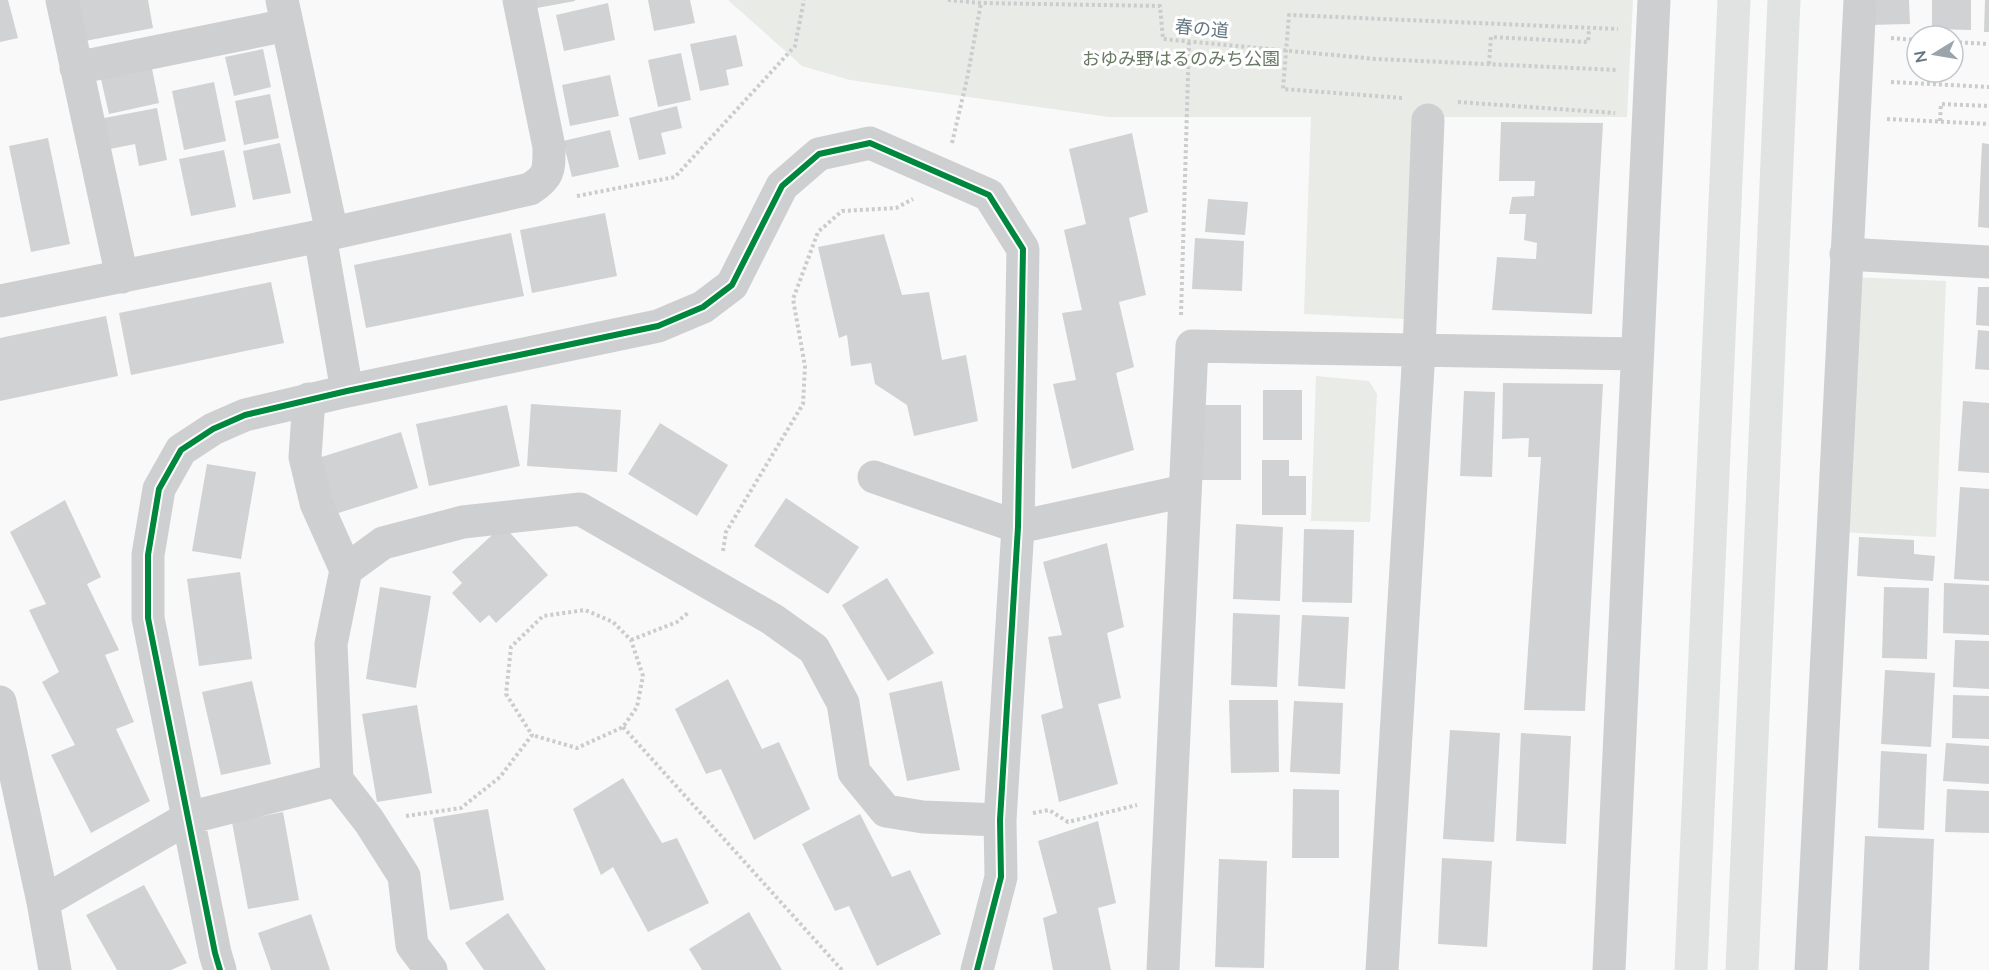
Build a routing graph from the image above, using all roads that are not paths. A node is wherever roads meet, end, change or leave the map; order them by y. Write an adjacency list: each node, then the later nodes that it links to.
1 (62, 0): 8 (street)
2 (519, 0): 10 (street)
3 (1734, 0): 35 (street)
4 (1784, 0): 36 (street)
5 (1860, 0): 11 (street)
6 (285, 13): 8 (street); 10 (street)
7 (1653, 15): 16 (street)
8 (76, 68): 13 (street)
9 (1430, 107): 15 (street)
10 (326, 234): 13 (street); 17 (street)
11 (1846, 254): 12 (street); 37 (street)
12 (1989, 262)
13 (122, 277): 14 (street)
14 (0, 301)
15 (1419, 350): 16 (street); 20 (street); 33 (street)
16 (1637, 354): 34 (street)
17 (346, 391): 18 (street); 21 (street)
18 (309, 399): 22 (street); 25 (street)
19 (874, 477): 21 (street)
20 (1185, 491): 21 (street); 32 (street)
21 (1018, 527): 26 (street)
22 (346, 570): 24 (street); 26 (street)
23 (0, 702): 27 (street)
24 (337, 780): 25 (street); 30 (street)
25 (188, 818): 27 (street); 29 (street)
26 (1000, 820): 31 (street)
27 (43, 902): 28 (street)
28 (55, 970)
29 (220, 970)
30 (431, 970)
31 (977, 970)
32 (1163, 970)
33 (1382, 970)
34 (1609, 970)
35 (1691, 970)
36 (1742, 970)
37 (1811, 970)

